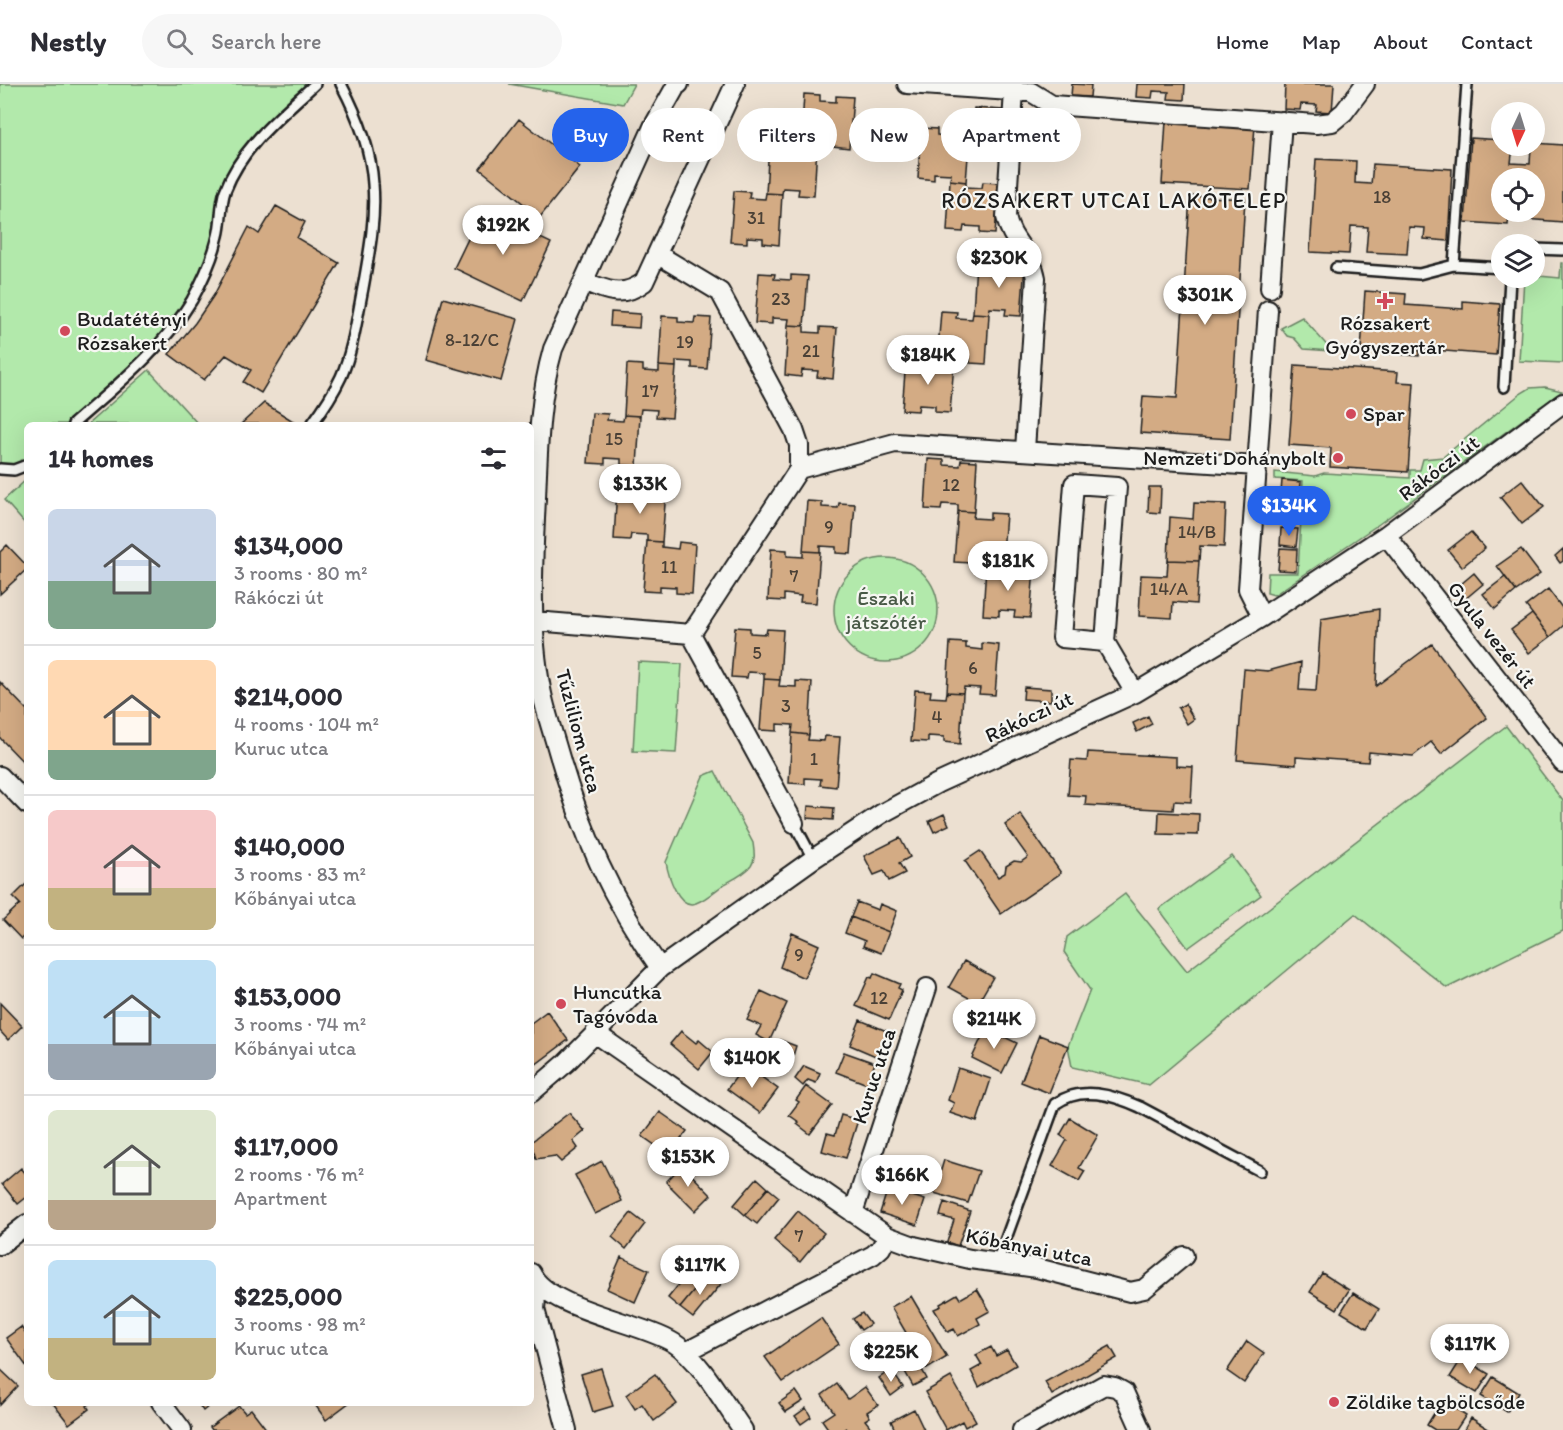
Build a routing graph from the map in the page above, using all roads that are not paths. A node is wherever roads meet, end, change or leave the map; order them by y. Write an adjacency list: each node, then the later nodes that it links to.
1 (315, 84): 22 (lane)
2 (341, 84): 23 (lane)
3 (680, 84): 16 (street, Tűzliliom utca)
4 (735, 84): 12 (street)
5 (907, 84): 8 (street)
6 (1365, 84): 9 (street)
7 (1467, 84): 13 (lane)
8 (1026, 89): 9 (street); 24 (street)
9 (1282, 121): 17 (street)
10 (1545, 249): 11 (lane)
11 (1563, 250)
12 (657, 255): 16 (street); 29 (street)
13 (1454, 265): 14 (lane); 15 (lane)
14 (1491, 267)
15 (1336, 268)
16 (584, 281): 32 (street, Tűzliliom utca)
17 (1270, 288)
18 (1509, 288): 20 (lane)
19 (1268, 309): 27 (street)
20 (1504, 387)
21 (1563, 403): 31 (street, Rákóczi út)
22 (75, 422)
23 (313, 422)
24 (1025, 450): 25 (street); 29 (street)
25 (1076, 454): 27 (street); 30 (street)
26 (24, 466): 28 (lane)
27 (1257, 466): 34 (street)
28 (0, 469)
29 (799, 469): 36 (street)
30 (1074, 484): 37 (street); 37 (street)
31 (1386, 535): 34 (street, Rákóczi út); 39 (street, Gyula vezér út)
32 (534, 538)
33 (534, 605): 35 (street, Tűzliliom utca)
34 (1262, 617): 38 (street, Rákóczi út)
35 (535, 621): 36 (street); 44 (street, Tűzliliom utca)
36 (691, 634): 42 (street)
37 (1105, 642): 38 (street)
38 (1135, 693): 43 (street, Rákóczi út)
39 (1563, 763)
40 (0, 776): 41 (street)
41 (24, 801)
42 (794, 823): 43 (lane)
43 (813, 859): 44 (street, Rákóczi út)
44 (660, 968): 46 (street, Rákóczi út)
45 (927, 988): 49 (street, Kuruc utca)
46 (595, 1033): 47 (street, Rákóczi út); 49 (street, Kőbányai utca)
47 (534, 1090)
48 (1260, 1171): 52 (lane)
49 (853, 1213): 50 (street, Kőbányai utca)
50 (887, 1236): 52 (street, Kőbányai utca); 55 (street)
51 (1184, 1256): 52 (street, Kőbányai utca)
52 (997, 1263)
53 (534, 1277): 54 (street)
54 (543, 1289): 55 (street); 58 (street)
55 (686, 1352): 59 (street)
56 (164, 1406): 57 (street)
57 (182, 1430)
58 (567, 1430)
59 (743, 1430)
60 (1022, 1430): 61 (street)
61 (1141, 1430)

